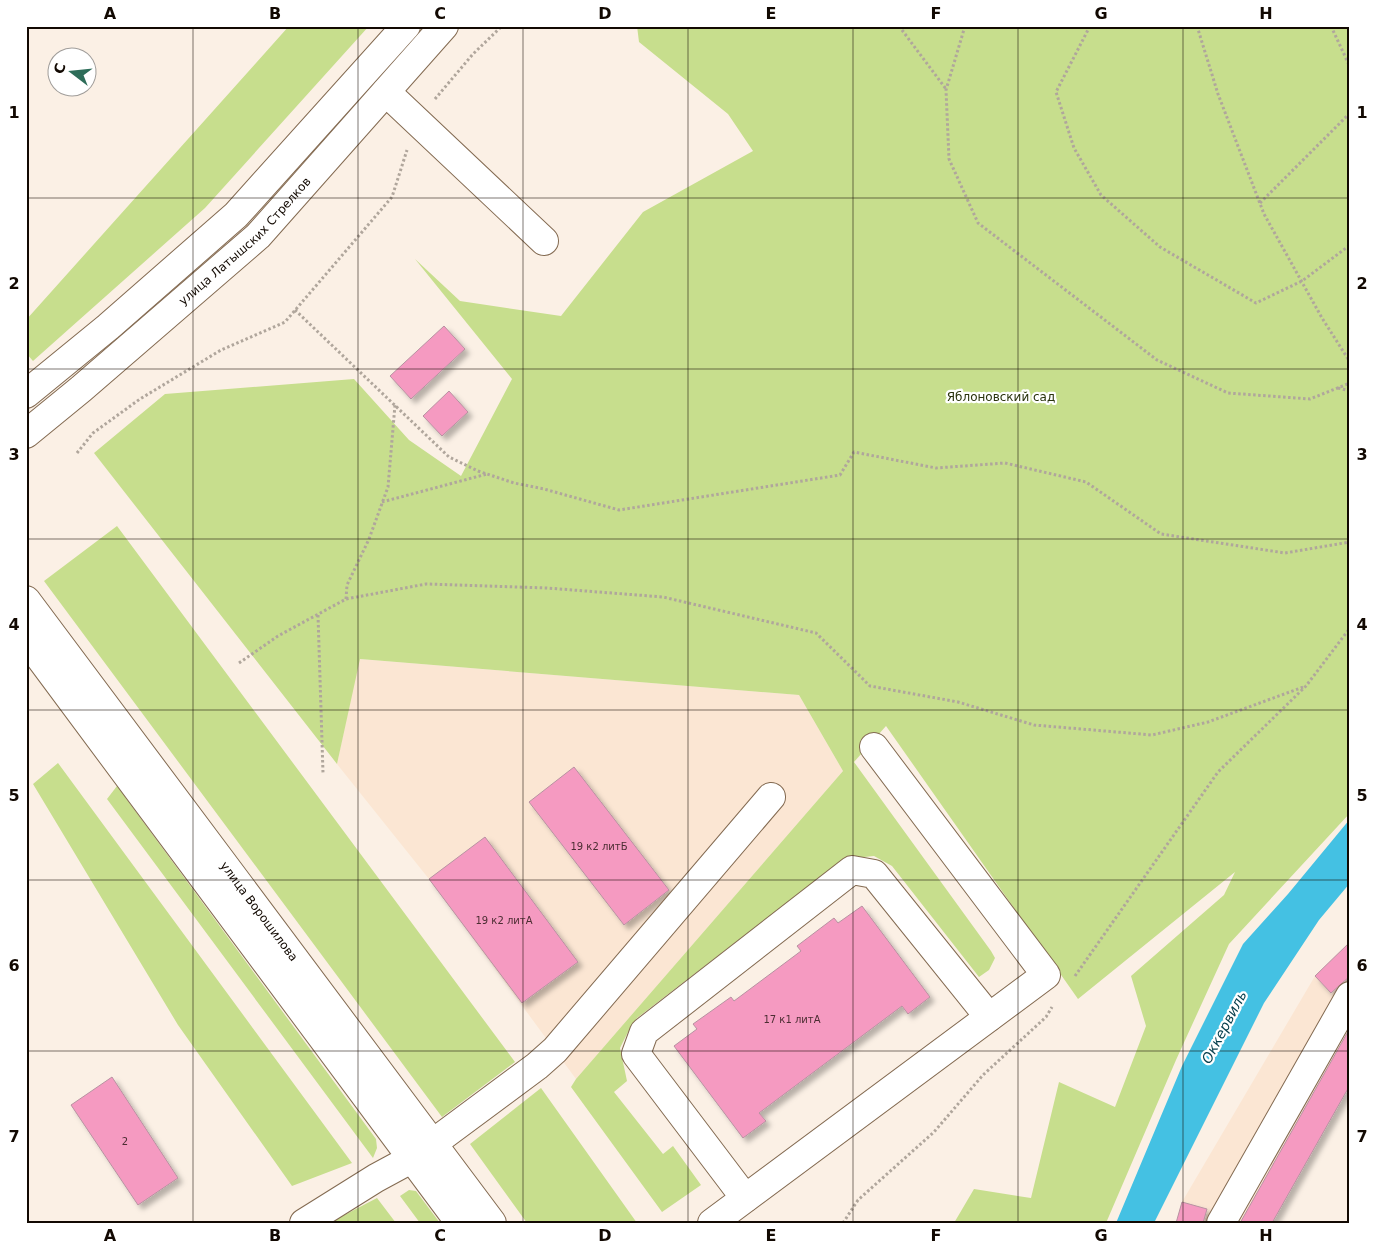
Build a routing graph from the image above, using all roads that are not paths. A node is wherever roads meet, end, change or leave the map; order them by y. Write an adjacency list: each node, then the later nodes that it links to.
1 (406, 26): 5 (street, улица Латышских Стрелков)
2 (444, 26): 3 (street, улица Латышских Стрелков)
3 (386, 92): 4 (street); 6 (street, улица Латышских Стрелков)
4 (544, 240)
5 (26, 394)
6 (26, 434)
7 (26, 600): 13 (street, улица Ворошилова)
8 (26, 639): 13 (street, улица Ворошилова)
9 (874, 747): 12 (street)
10 (771, 797): 13 (street)
11 (1350, 996): 19 (street)
12 (990, 1016): 14 (street); 14 (street)
13 (423, 1151): 15 (street); 16 (street, улица Ворошилова); 17 (street, улица Ворошилова)
14 (745, 1198): 18 (street)
15 (304, 1223)
16 (460, 1223)
17 (492, 1223)
18 (712, 1223)
19 (1221, 1223)

